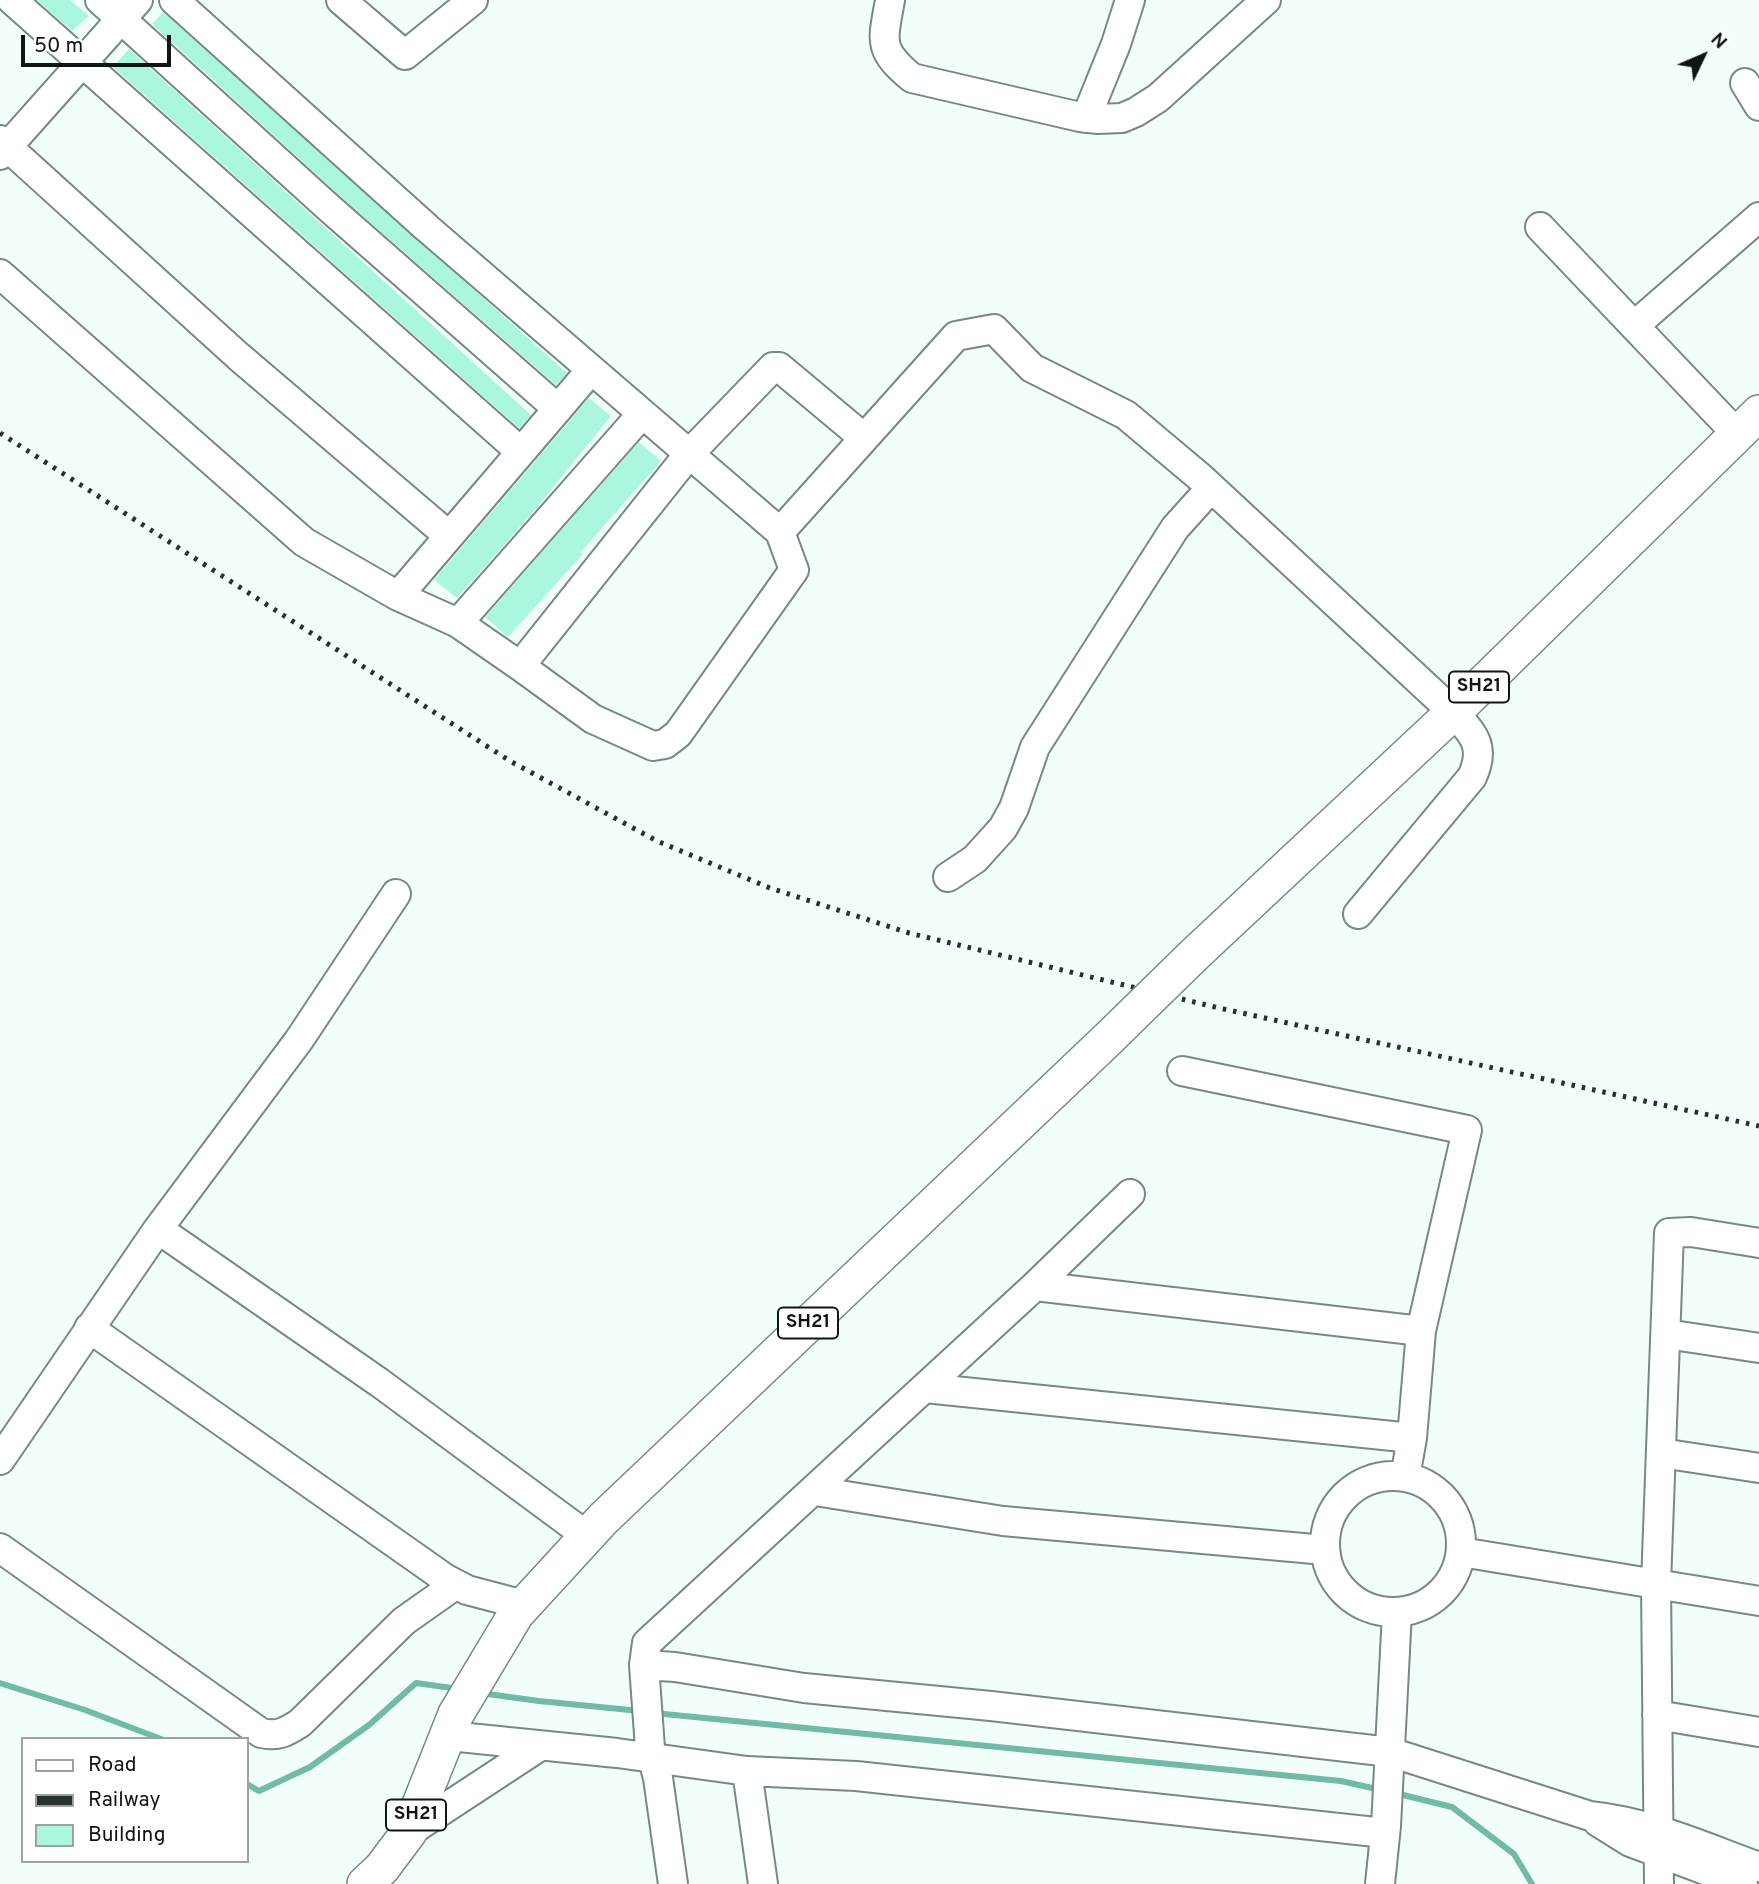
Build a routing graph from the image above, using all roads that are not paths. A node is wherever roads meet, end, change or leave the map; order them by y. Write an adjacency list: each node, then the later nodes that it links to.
1 (12, 0): 10 (street)
2 (100, 0): 9 (street)
3 (174, 0): 17 (street)
4 (341, 0): 5 (street)
5 (473, 0)
6 (890, 0): 11 (street)
7 (1130, 0): 11 (street)
8 (1266, 0): 11 (street)
9 (129, 10): 10 (street); 18 (street)
10 (82, 63): 12 (street); 22 (street)
11 (1086, 118)
12 (3, 147): 26 (street)
13 (1759, 217): 16 (street)
14 (1540, 227): 16 (street)
15 (0, 274): 27 (street)
16 (1634, 326): 20 (street)
17 (591, 370): 18 (street); 19 (street)
18 (558, 409): 22 (street)
19 (642, 414): 23 (street); 28 (street)
20 (1748, 423): 30 (main road, SH21)
21 (864, 438): 23 (street); 24 (street); 25 (street)
22 (521, 452): 26 (street)
23 (689, 454): 25 (street); 29 (street)
24 (1211, 488): 30 (street); 31 (street)
25 (780, 531): 29 (street)
26 (449, 537): 27 (street)
27 (398, 596): 28 (street)
28 (458, 623): 29 (street)
29 (520, 666)
30 (1453, 712): 33 (street); 50 (main road, SH21, bridge)
31 (948, 877)
32 (396, 894): 36 (street)
33 (1357, 914)
34 (1182, 1071): 40 (street)
35 (1130, 1194): 38 (street)
36 (159, 1229): 39 (street); 50 (street)
37 (1759, 1243): 41 (street)
38 (1035, 1286): 40 (street); 43 (street)
39 (89, 1328): 46 (street); 55 (street)
40 (1421, 1331): 44 (street)
41 (1666, 1334): 42 (street); 45 (street)
42 (1759, 1349)
43 (926, 1388): 44 (street); 49 (street)
44 (1412, 1438): 48 (street)
45 (1661, 1453): 47 (street); 54 (street)
46 (0, 1460)
47 (1759, 1468)
48 (1405, 1477): 52 (street); 53 (street)
49 (815, 1491): 52 (street); 59 (street)
50 (587, 1536): 57 (main road, SH21)
51 (0, 1548): 55 (street)
52 (1325, 1550): 58 (street)
53 (1461, 1552): 54 (street); 58 (street)
54 (1656, 1584): 56 (street); 60 (street)
55 (455, 1585): 57 (street)
56 (1759, 1601)
57 (520, 1609): 61 (main road, SH21)
58 (1397, 1612): 65 (street)
59 (646, 1654): 64 (street); 65 (street)
60 (1657, 1715): 62 (street); 69 (street)
61 (452, 1725): 63 (street); 68 (main road, SH21)
62 (1759, 1732)
63 (540, 1746): 64 (street); 68 (street)
64 (651, 1753): 66 (street); 72 (street)
65 (1390, 1760): 67 (street); 69 (street)
66 (747, 1771): 67 (street); 73 (street)
67 (1385, 1829): 74 (street)
68 (409, 1832): 71 (main road, SH21)
69 (1658, 1842): 70 (street); 75 (street); 76 (street)
70 (1759, 1867)
71 (365, 1884)
72 (673, 1884)
73 (763, 1884)
74 (1380, 1884)
75 (1658, 1884)
76 (1743, 1884)

